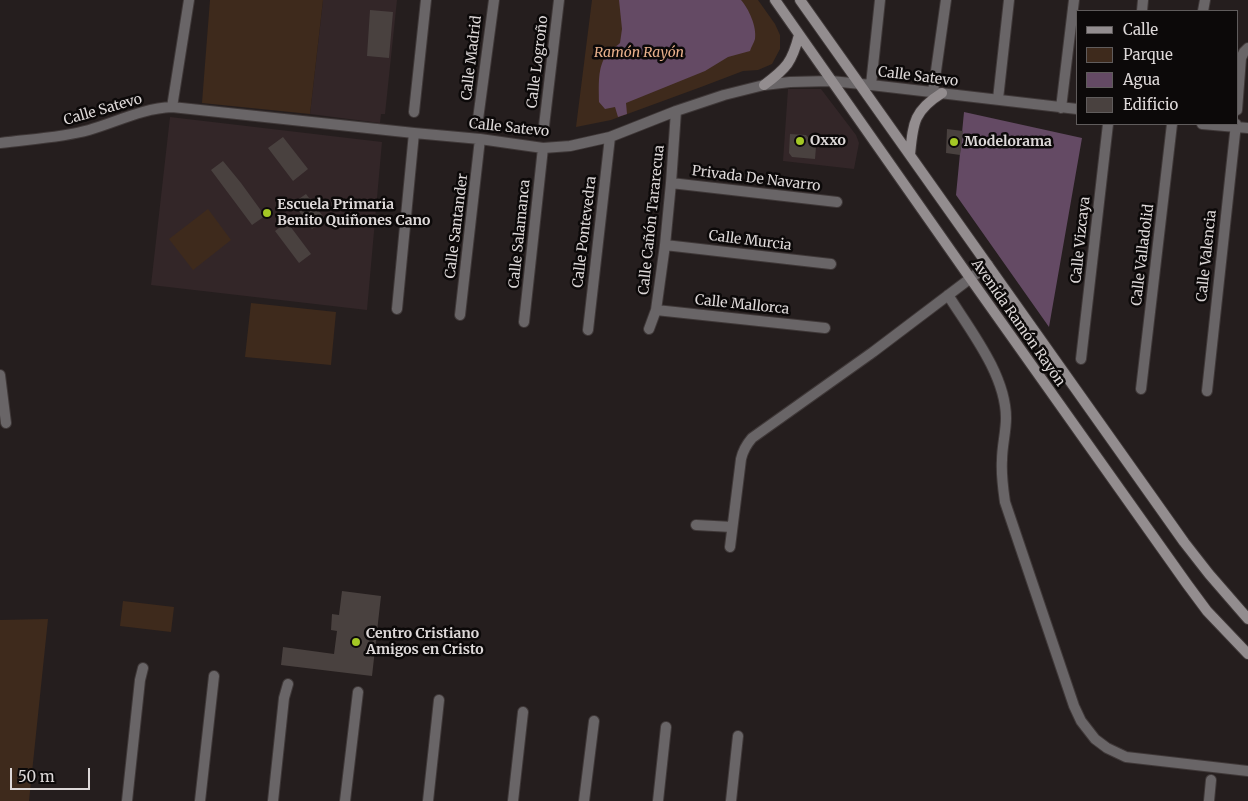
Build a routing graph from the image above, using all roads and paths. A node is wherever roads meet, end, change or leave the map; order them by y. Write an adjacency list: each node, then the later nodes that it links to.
1 (189, 0): 20 (street)
2 (426, 0): 24 (street)
3 (494, 0): 25 (street, Calle Madrid)
4 (559, 0): 29 (street, Calle Logroño)
5 (775, 0): 11 (main road, Avenida Ramón Rayón)
6 (800, 0): 15 (main road, Avenida Ramón Rayón)
7 (880, 0): 16 (street)
8 (946, 0): 17 (street)
9 (1009, 0): 19 (street)
10 (1074, 0): 21 (street)
11 (799, 34): 13 (main road, Avenida Ramón Rayón); 14 (main road)
12 (1248, 48): 18 (street)
13 (831, 82): 14 (street, Calle Satevo); 15 (street, Calle Satevo); 42 (main road, Avenida Ramón Rayón)
14 (764, 84): 23 (street, Calle Satevo)
15 (860, 84): 16 (street, Calle Satevo); 36 (main road, Avenida Ramón Rayón)
16 (871, 85): 17 (street, Calle Satevo)
17 (938, 93): 19 (street, Calle Satevo); 36 (main road)
18 (1238, 97)
19 (998, 99): 21 (street, Calle Satevo)
20 (172, 107): 31 (street, Calle Satevo); 34 (street, Calle Satevo)
21 (1061, 108): 22 (street, Calle Satevo)
22 (1076, 110)
23 (676, 111): 32 (street, Calle Satevo); 37 (street, Calle Cañón Tararecua)
24 (414, 112)
25 (478, 120)
26 (1108, 125): 51 (street, Calle Vizcaya)
27 (1172, 125): 53 (street, Calle Valladolid)
28 (1235, 125): 30 (street); 54 (street, Calle Valencia)
29 (544, 126)
30 (1248, 128)
31 (414, 133): 33 (street, Calle Satevo); 44 (street)
32 (610, 137): 35 (street, Calle Satevo); 50 (street, Calle Pontevedra)
33 (480, 139): 35 (street, Calle Satevo); 46 (street, Calle Santander)
34 (0, 143)
35 (543, 148): 47 (street, Calle Salamanca)
36 (910, 155): 41 (main road, Avenida Ramón Rayón)
37 (671, 183): 38 (street, Privada De Navarro); 39 (street, Calle Cañón Tararecua)
38 (837, 202)
39 (664, 244): 40 (street, Calle Murcia); 45 (street, Calle Cañón Tararecua)
40 (831, 264)
41 (988, 265): 42 (street); 59 (main road, Avenida Ramón Rayón)
42 (970, 278): 43 (street); 60 (main road, Avenida Ramón Rayón)
43 (948, 295): 57 (street); 70 (street)
44 (397, 309)
45 (656, 310): 48 (street, Calle Mallorca); 49 (street, Calle Cañón Tararecua)
46 (460, 315)
47 (524, 322)
48 (825, 328)
49 (649, 329)
50 (588, 330)
51 (1081, 359)
52 (0, 375): 55 (street)
53 (1141, 389)
54 (1207, 391)
55 (6, 423)
56 (696, 525): 57 (street)
57 (732, 527): 58 (street)
58 (730, 547)
59 (1248, 618)
60 (1248, 654)
61 (143, 668): 72 (street)
62 (214, 676): 73 (street)
63 (288, 684): 74 (street)
64 (358, 692): 75 (street)
65 (440, 700): 76 (street)
66 (523, 712): 77 (street)
67 (594, 721): 78 (street)
68 (666, 727): 79 (street)
69 (738, 736): 80 (street)
70 (1248, 771)
71 (1212, 780): 81 (street)
72 (130, 801)
73 (200, 801)
74 (273, 801)
75 (345, 801)
76 (428, 801)
77 (513, 801)
78 (584, 801)
79 (658, 801)
80 (730, 801)
81 (1209, 801)

